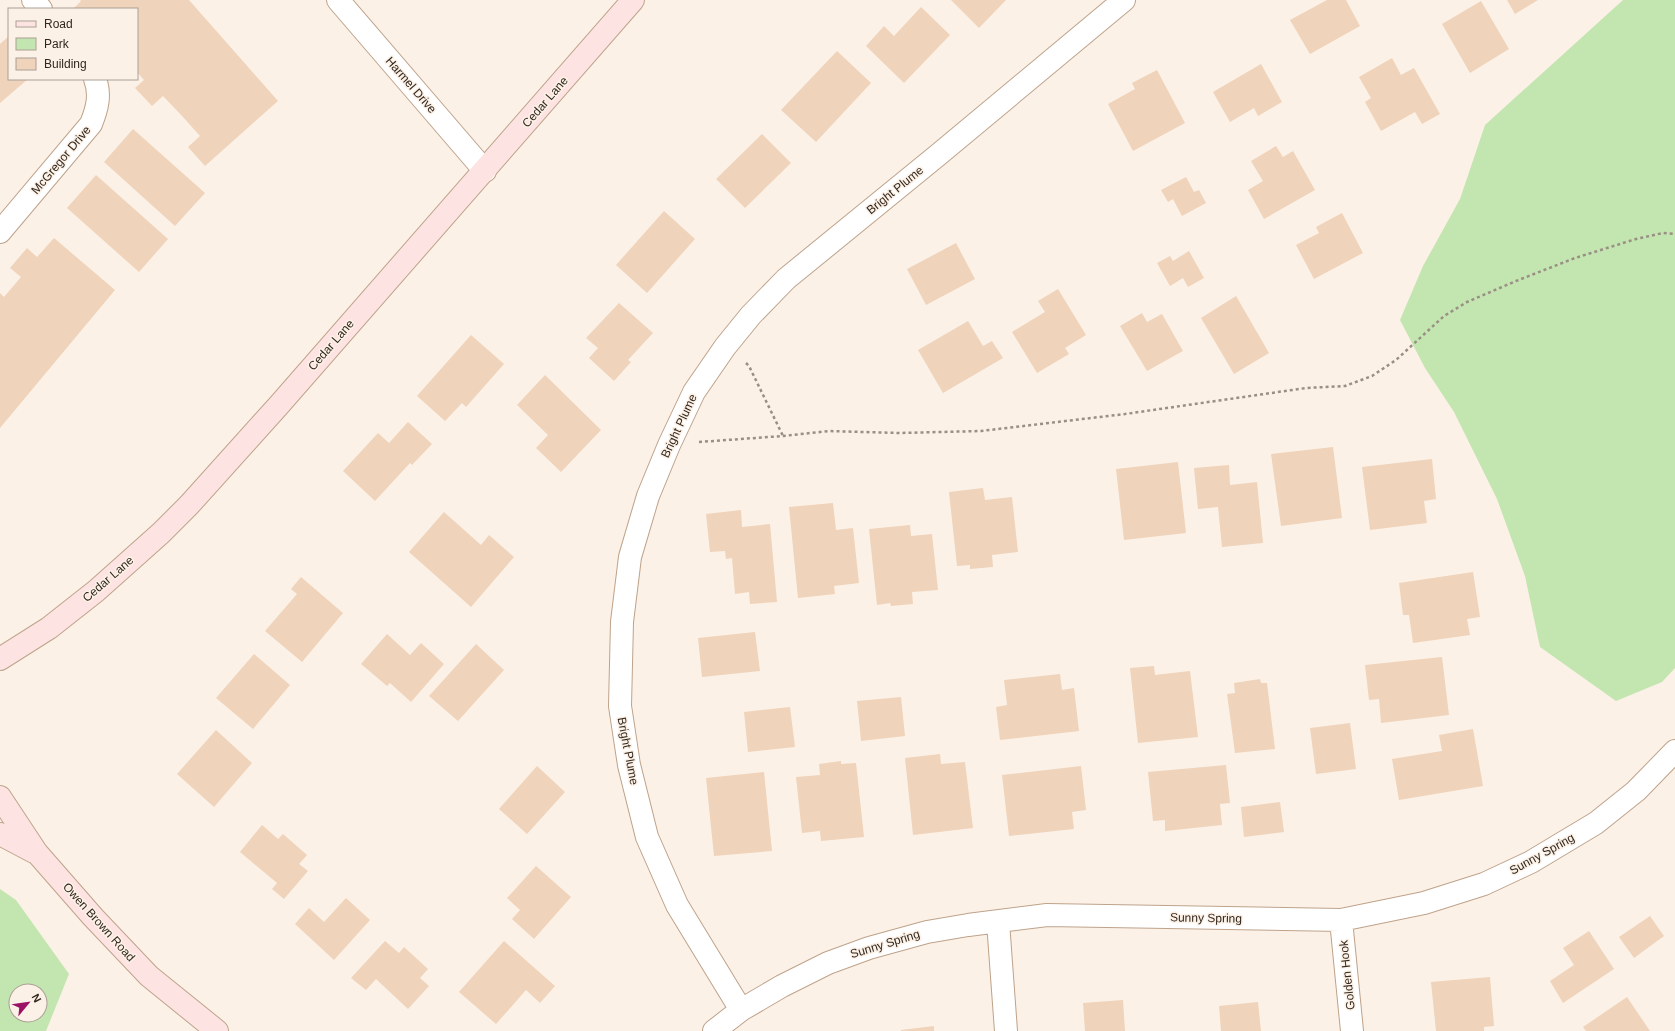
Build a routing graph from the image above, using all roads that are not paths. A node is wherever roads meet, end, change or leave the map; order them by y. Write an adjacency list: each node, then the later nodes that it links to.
1 (33, 0): 5 (street)
2 (338, 0): 7 (street, Harmel Drive)
3 (633, 0): 7 (main road, Cedar Lane)
4 (1124, 0): 16 (street, Bright Plume)
5 (40, 8)
6 (94, 80): 8 (street, McGregor Drive)
7 (485, 171): 9 (main road, Cedar Lane)
8 (0, 232)
9 (0, 659)
10 (1675, 751): 14 (street, Sunny Spring)
11 (0, 796): 13 (main road, Owen Brown Road)
12 (0, 834): 13 (main road)
13 (37, 853): 17 (main road, Owen Brown Road)
14 (1341, 920): 15 (street, Sunny Spring); 20 (street, Golden Hook)
15 (998, 922): 16 (street, Sunny Spring); 19 (street)
16 (741, 1010): 18 (street, Sunny Spring)
17 (217, 1031)
18 (714, 1031)
19 (1006, 1031)
20 (1352, 1031)

